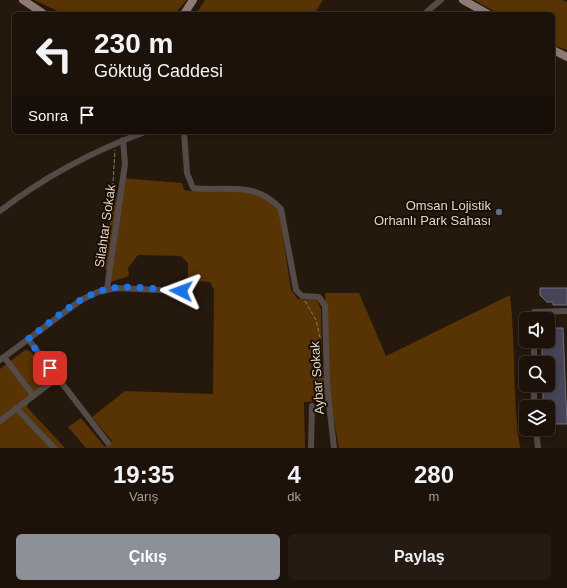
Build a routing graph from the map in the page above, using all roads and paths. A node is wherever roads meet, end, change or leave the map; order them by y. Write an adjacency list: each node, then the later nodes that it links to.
1 (23, 0): 5 (main road)
2 (193, 0): 6 (main road)
3 (441, 0): 7 (street)
4 (463, 0): 8 (main road)
5 (41, 12)
6 (185, 12)
7 (426, 12)
8 (484, 12)
9 (555, 51): 10 (main road)
10 (567, 57)
11 (140, 134): 13 (street)
12 (184, 134): 19 (street)
13 (123, 140): 14 (street); 17 (street, Silahtar Sokak)
14 (116, 143): 15 (street); 16 (path, Silahtar Sokak)
15 (0, 211)
16 (111, 220)
17 (107, 289): 18 (street); 22 (street)
18 (181, 291)
19 (302, 296): 23 (path); 34 (street, Aybar Sokak)
20 (567, 311): 21 (street)
21 (534, 312)
22 (28, 339): 24 (street); 25 (street)
23 (321, 341)
24 (2, 359): 26 (street)
25 (57, 378): 26 (street); 31 (street)
26 (32, 396): 28 (street)
27 (312, 406): 33 (street)
28 (16, 408): 29 (street); 32 (street)
29 (0, 420)
30 (537, 436): 35 (street)
31 (108, 444)
32 (54, 448)
33 (312, 448)
34 (334, 448)
35 (538, 448)

